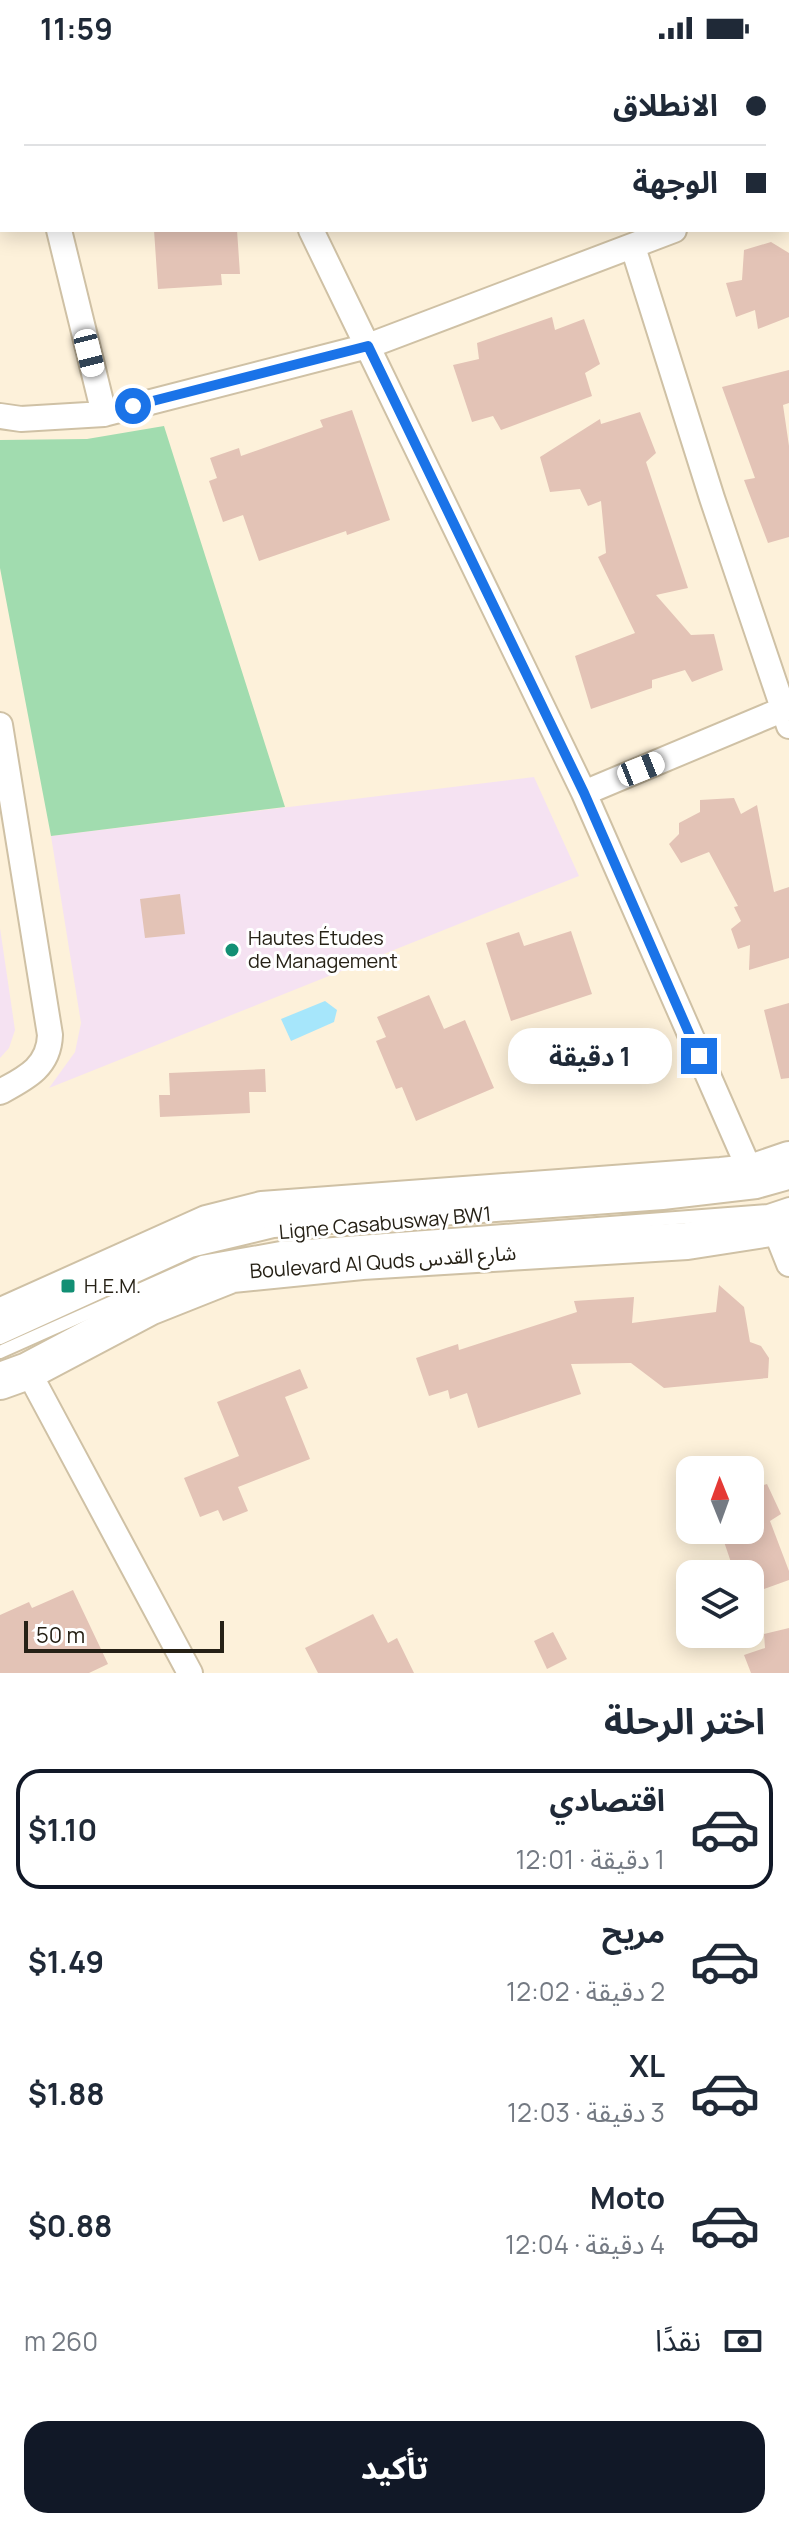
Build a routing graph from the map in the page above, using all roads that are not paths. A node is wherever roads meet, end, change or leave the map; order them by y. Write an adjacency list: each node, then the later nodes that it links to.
1 (59, 232): 6 (street)
2 (312, 232): 5 (street)
3 (669, 232): 4 (street)
4 (633, 247): 5 (street); 8 (street)
5 (368, 346): 6 (street); 10 (street)
6 (104, 414): 7 (street)
7 (0, 416)
8 (787, 714): 10 (street)
9 (0, 725): 11 (street)
10 (584, 793): 13 (street)
11 (0, 1092)
12 (789, 1160): 13 (main road)
13 (751, 1173): 17 (main road)
14 (789, 1183): 18 (lane, Ligne Casabusway BW1)
15 (784, 1219): 16 (street); 19 (main road, Boulevard Al Quds شارع القدس)
16 (789, 1264)
17 (0, 1317)
18 (0, 1338)
19 (9, 1368): 20 (street)
20 (190, 1673)

